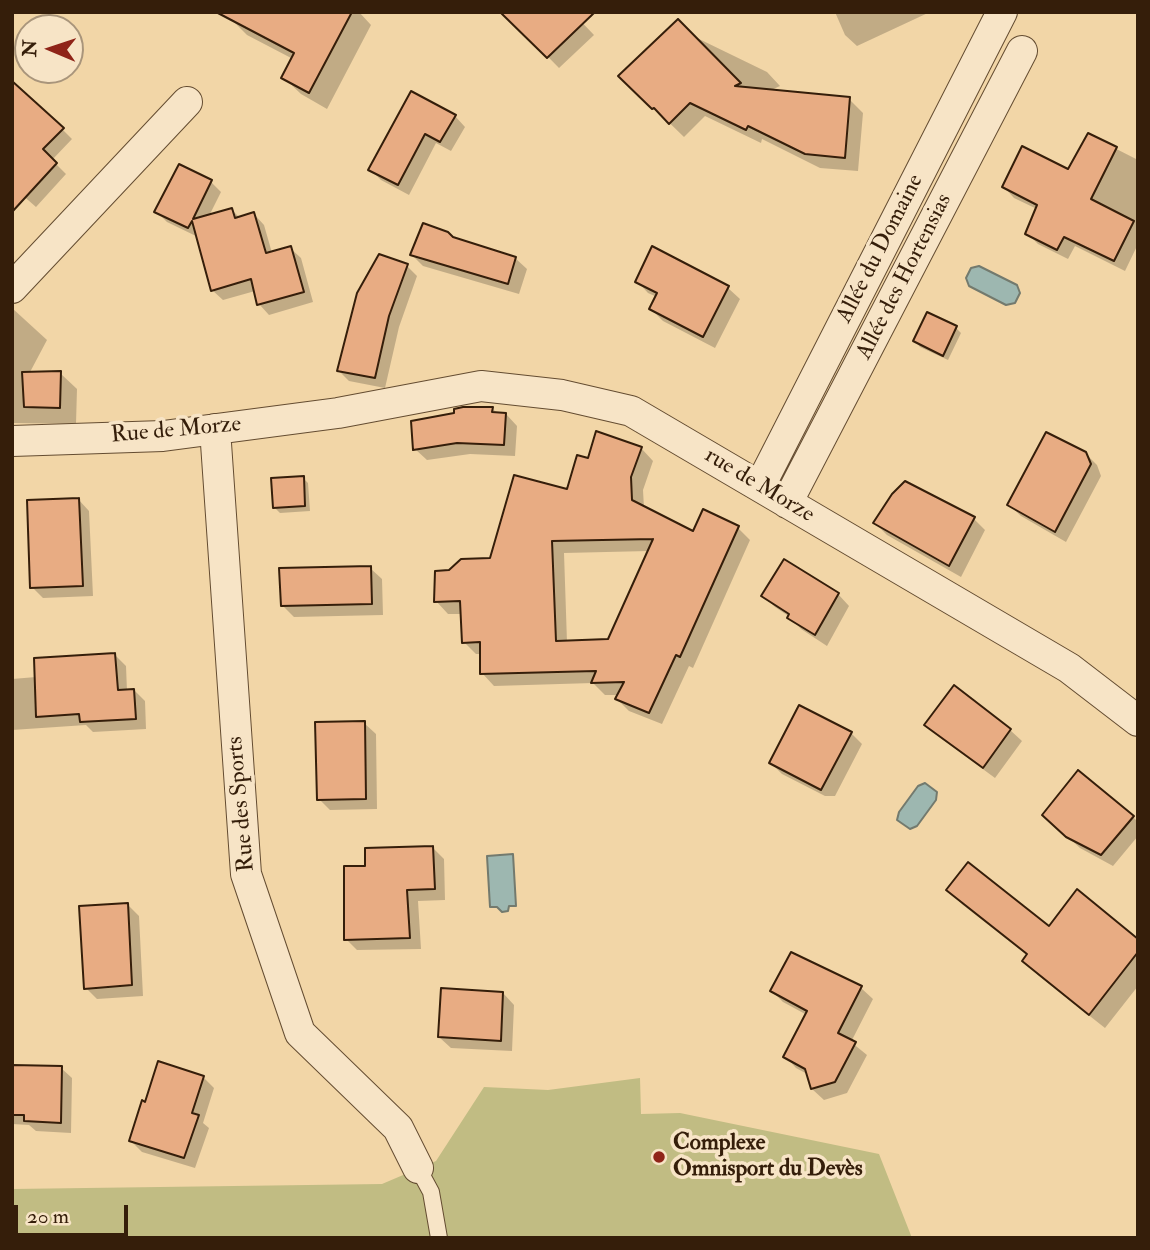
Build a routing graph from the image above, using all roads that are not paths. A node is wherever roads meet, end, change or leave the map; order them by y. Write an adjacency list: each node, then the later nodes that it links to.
1 (1002, 12): 8 (street, Allée du Domaine)
2 (1022, 51): 9 (street, Allée des Hortensias)
3 (187, 102): 4 (street)
4 (12, 288)
5 (338, 413): 6 (street, Rue de Morze); 8 (street, rue de Morze)
6 (215, 429): 7 (street, Rue de Morze); 11 (street, Rue des Sports)
7 (12, 441)
8 (760, 486): 9 (street, rue de Morze)
9 (787, 503): 10 (street, rue de Morze)
10 (1138, 721)
11 (418, 1168): 12 (lane)
12 (439, 1238)

